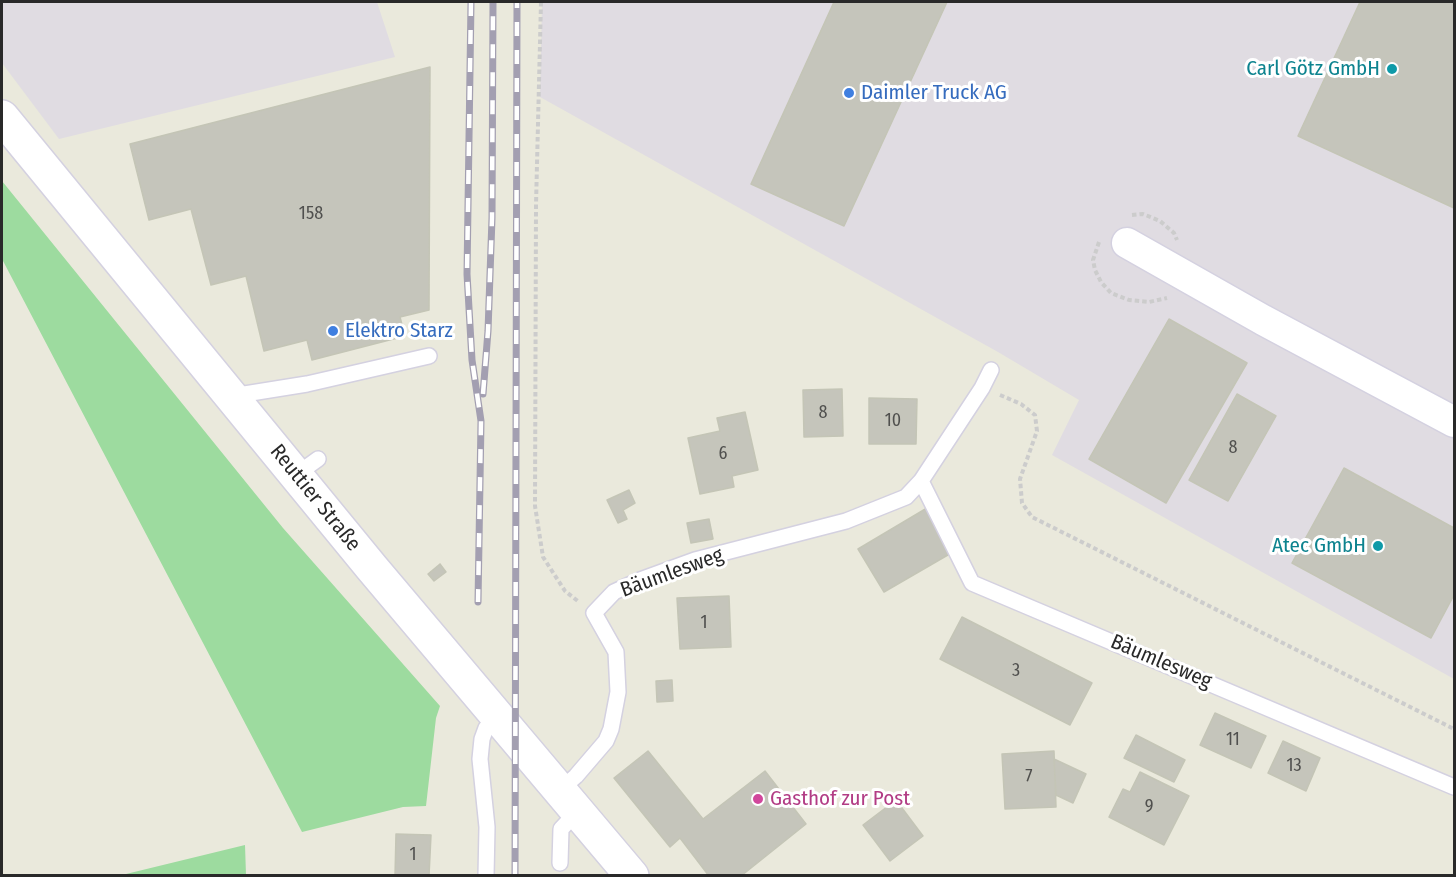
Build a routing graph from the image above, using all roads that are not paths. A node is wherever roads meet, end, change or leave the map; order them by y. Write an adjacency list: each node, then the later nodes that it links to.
1 (2, 117): 5 (main road, Reuttier Straße)
2 (1126, 243): 6 (street)
3 (429, 356): 5 (lane)
4 (991, 370): 7 (lane, Bäumlesweg)
5 (232, 396): 8 (main road, Reuttier Straße)
6 (1455, 422)
7 (921, 481): 9 (lane, Bäumlesweg); 10 (lane, Bäumlesweg)
8 (498, 716): 10 (main road, Reuttier Straße); 12 (lane)
9 (1455, 787)
10 (563, 800): 11 (lane); 13 (main road, Reuttier Straße)
11 (560, 863)
12 (486, 876)
13 (632, 876)

